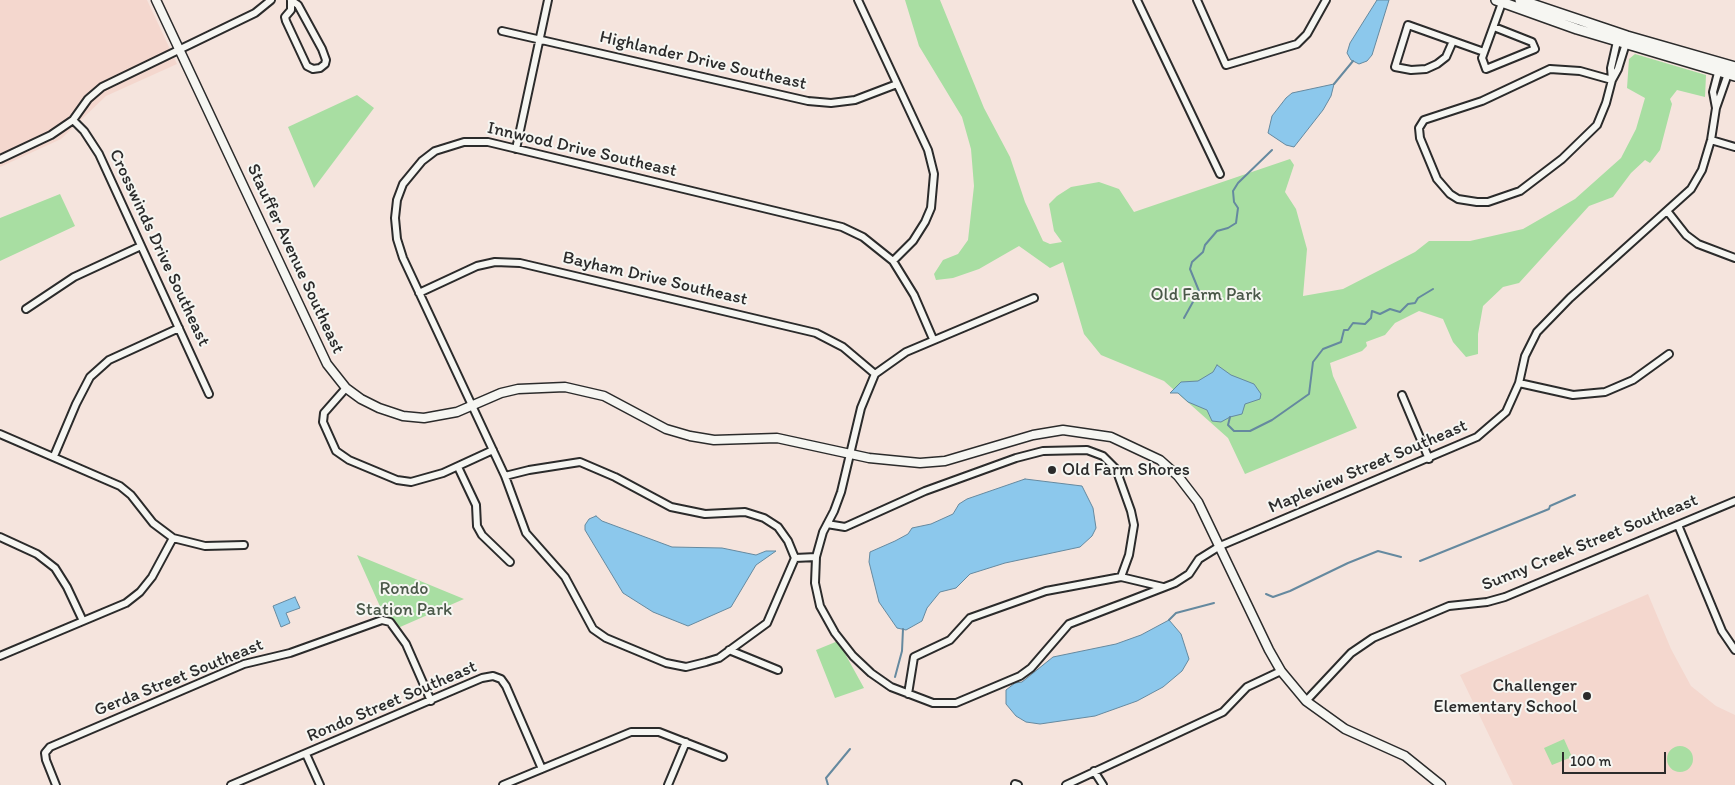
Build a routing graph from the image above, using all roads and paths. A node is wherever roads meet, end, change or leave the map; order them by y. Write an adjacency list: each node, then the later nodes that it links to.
1 (156, 0): 16 (street, Stauffer Avenue Southeast)
2 (272, 0): 16 (street)
3 (291, 0): 3 (street)
4 (548, 0): 13 (street)
5 (858, 0): 20 (street)
6 (1137, 0): 27 (street)
7 (1197, 0): 8 (street)
8 (1326, 0)
9 (1520, 0): 14 (main road)
10 (1500, 1): 11 (street); 14 (main road)
11 (1494, 27): 17 (street); 17 (street)
12 (502, 31): 13 (street, Highlander Drive Southeast)
13 (539, 38): 20 (street, Highlander Drive Southeast); 25 (street)
14 (1623, 38): 18 (main road); 19 (street)
15 (1453, 41): 15 (street); 17 (street)
16 (180, 51): 22 (street); 40 (street, Stauffer Avenue Southeast)
17 (1484, 52)
18 (1728, 70): 21 (street, Mapleview Street Southeast); 21 (street, Mapleview Street Southeast)
19 (1612, 80): 19 (street)
20 (897, 84): 31 (street)
21 (1716, 108): 23 (street, Mapleview Street Southeast)
22 (73, 120): 26 (street); 29 (street, Crosswinds Drive Southeast)
23 (1711, 140): 24 (street); 28 (street, Mapleview Street Southeast)
24 (1735, 147)
25 (516, 149): 31 (street, Innwood Drive Southeast); 32 (street, Innwood Drive Southeast)
26 (0, 158)
27 (1220, 174)
28 (1668, 212): 30 (street); 39 (street, Mapleview Street Southeast)
29 (141, 246): 34 (street); 35 (street, Crosswinds Drive Southeast)
30 (1735, 258)
31 (893, 261): 36 (street, Innwood Drive Southeast)
32 (419, 293): 38 (street, Bayham Drive Southeast); 43 (street, Innwood Drive Southeast)
33 (1034, 298): 36 (street)
34 (26, 309)
35 (179, 328): 41 (street, Crosswinds Drive Southeast); 47 (street)
36 (933, 339): 38 (street)
37 (1669, 354): 39 (street)
38 (875, 374): 46 (street)
39 (1519, 383): 48 (street, Mapleview Street Southeast)
40 (346, 388): 43 (street, Stauffer Avenue Southeast); 49 (street)
41 (210, 394)
42 (1402, 395): 48 (street)
43 (472, 406): 45 (street, Innwood Drive Southeast); 46 (street, Stauffer Avenue Southeast)
44 (0, 434): 47 (street)
45 (493, 450): 49 (street); 50 (street, Innwood Drive Southeast)
46 (850, 453): 52 (street); 57 (street, Stauffer Avenue Southeast)
47 (54, 456): 55 (street)
48 (1429, 458): 57 (street, Mapleview Street Southeast)
49 (458, 467): 60 (street)
50 (505, 476): 59 (street); 64 (street, Innwood Drive Southeast)
51 (1735, 501): 53 (street, Sunny Creek Street Southeast)
52 (827, 524): 58 (street); 61 (street)
53 (1678, 525): 65 (street); 71 (street, Sunny Creek Street Southeast)
54 (0, 536): 63 (street)
55 (173, 538): 56 (street); 63 (street)
56 (244, 545)
57 (1220, 546): 62 (street, Mapleview Street Southeast); 68 (street, Stauffer Avenue Southeast)
58 (816, 557): 59 (street); 69 (street, Mapleview Street Southeast)
59 (795, 558): 64 (street, Innwood Drive Southeast)
60 (510, 562)
61 (1122, 576): 62 (street); 69 (street)
62 (1163, 587): 69 (street, Mapleview Street Southeast)
63 (83, 622): 66 (street)
64 (729, 650): 67 (street)
65 (1735, 650)
66 (0, 656)
67 (778, 670)
68 (1281, 671): 71 (street, Stauffer Avenue Southeast); 76 (street)
69 (908, 694)
70 (431, 700): 73 (street, Rondo Street Southeast); 75 (street, Rondo Street Southeast); 77 (street, Gerda Street Southeast)
71 (1306, 700): 84 (street, Stauffer Avenue Southeast)
72 (686, 742): 74 (street); 75 (street); 81 (street)
73 (306, 754): 78 (street, Rondo Street Southeast); 79 (street)
74 (723, 757)
75 (542, 768): 80 (street)
76 (1094, 771): 82 (street); 83 (street)
77 (56, 785)
78 (231, 785)
79 (320, 785)
80 (503, 785)
81 (668, 785)
82 (1066, 785)
83 (1103, 785)
84 (1441, 785)

